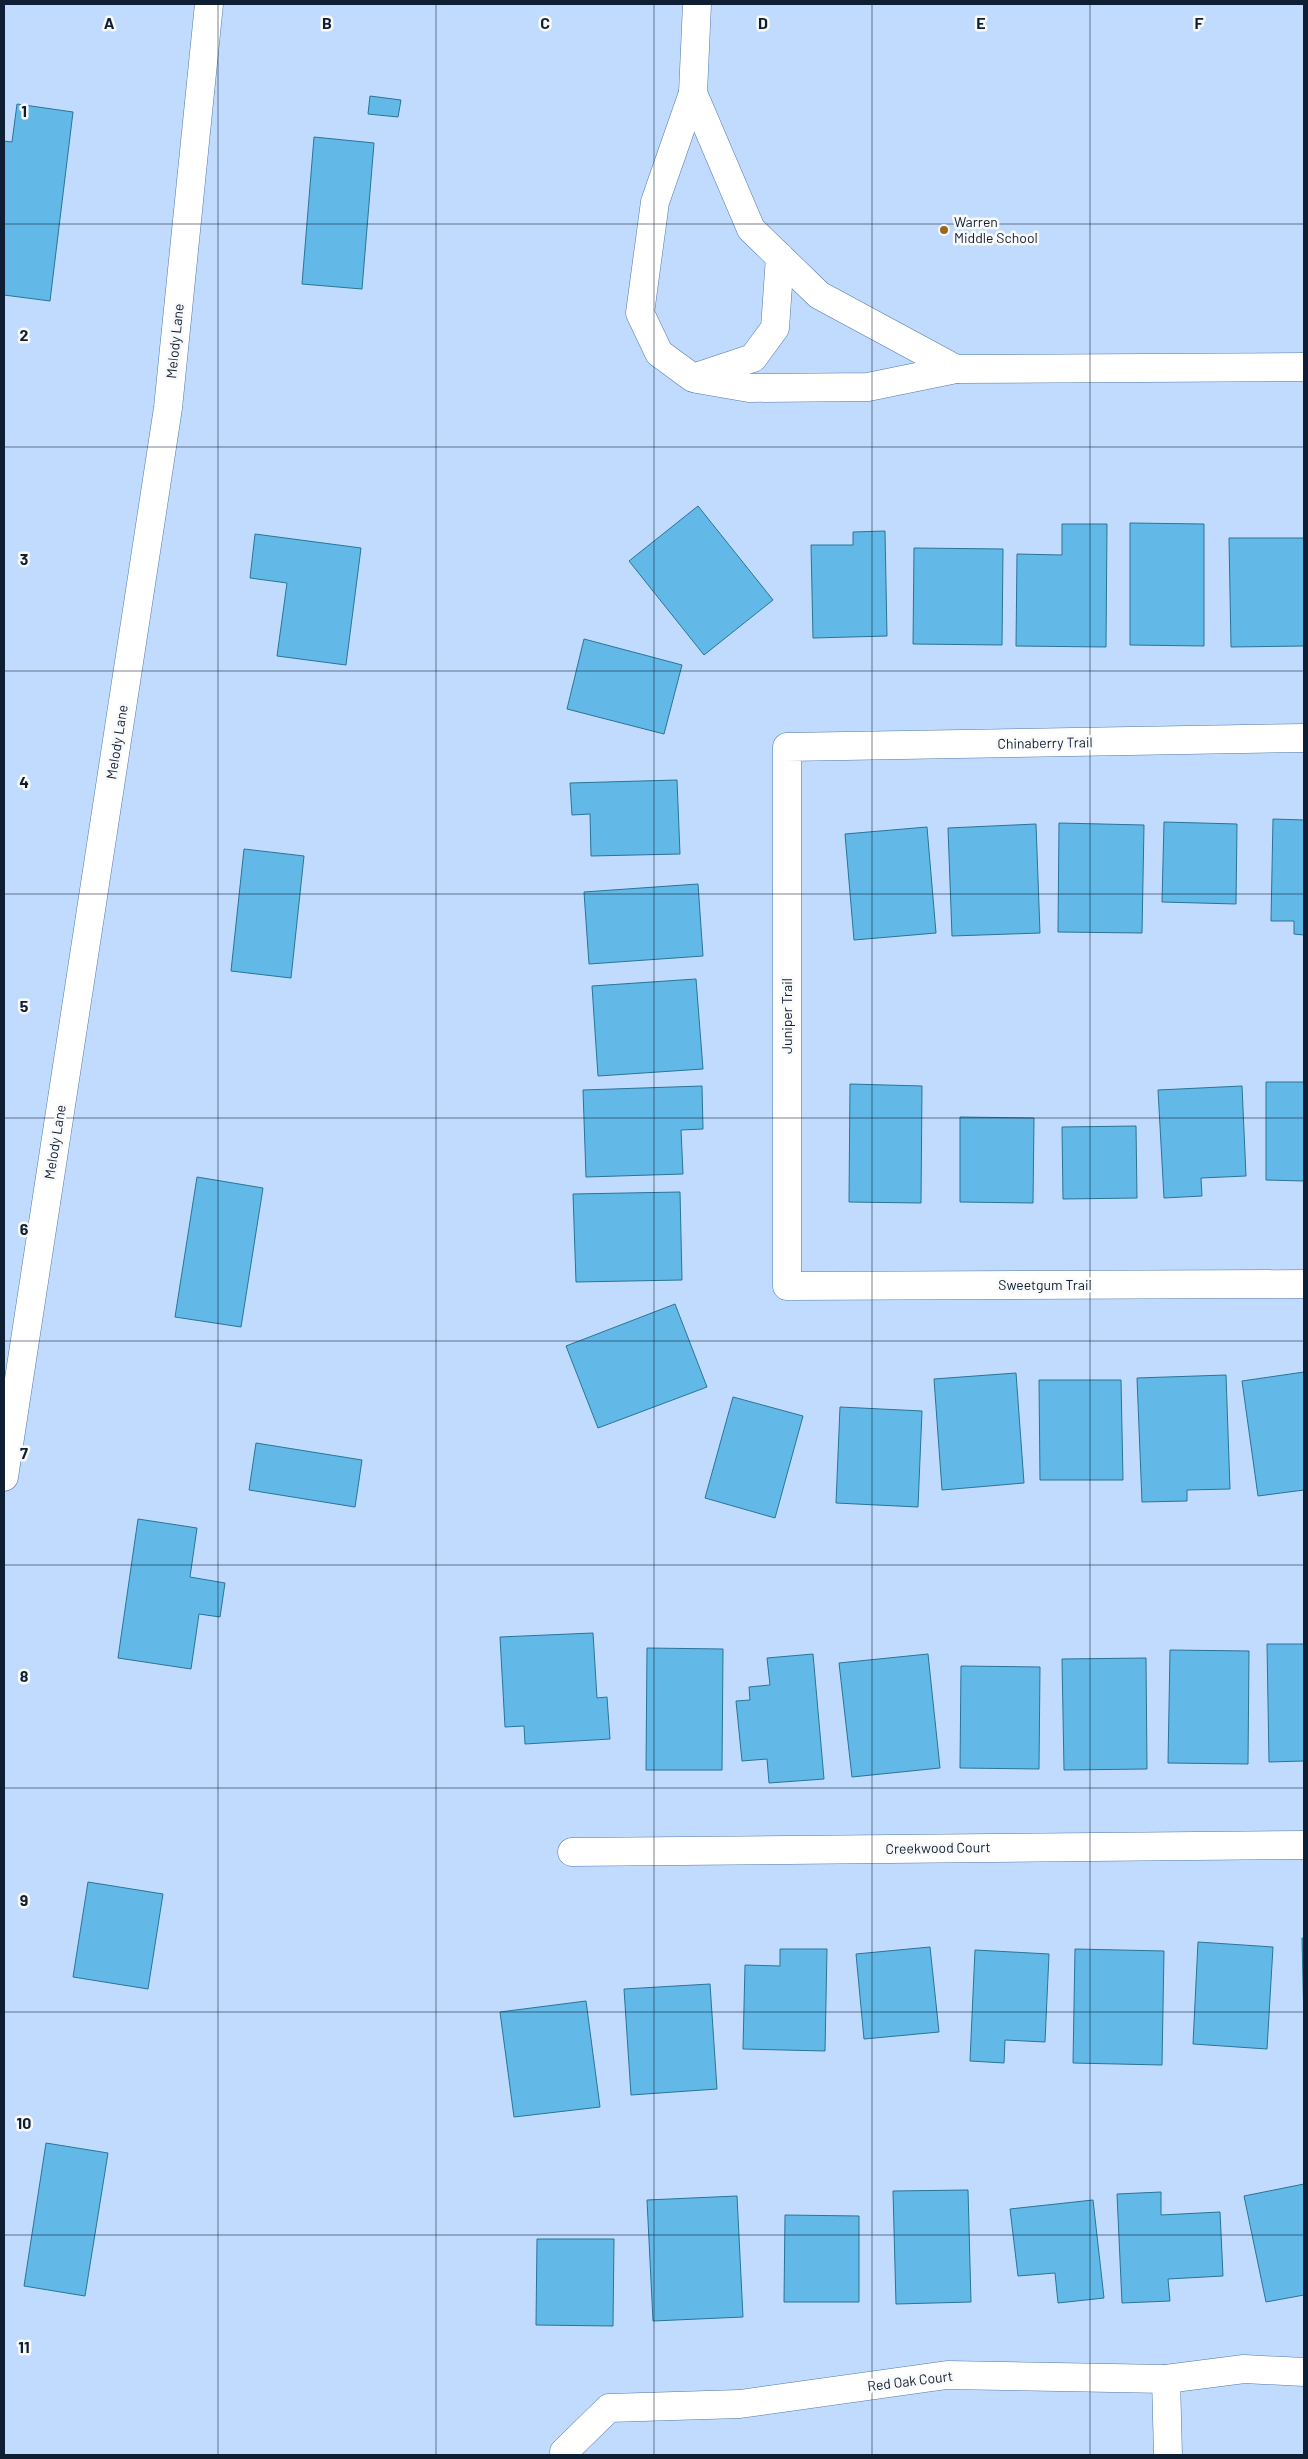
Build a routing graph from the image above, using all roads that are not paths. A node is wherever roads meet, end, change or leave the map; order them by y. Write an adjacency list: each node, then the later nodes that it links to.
1 (208, 4): 12 (street, Melody Lane)
2 (697, 4): 3 (street)
3 (693, 92): 4 (street); 7 (street)
4 (780, 257): 6 (street); 7 (street)
5 (1304, 367): 6 (street)
6 (956, 369): 7 (street)
7 (693, 378)
8 (1304, 738): 9 (street, Chinaberry Trail)
9 (787, 746): 11 (street, Juniper Trail)
10 (1304, 1284): 11 (street, Sweetgum Trail)
11 (787, 1286)
12 (4, 1477)
13 (1304, 1845): 14 (street, Creekwood Court)
14 (572, 1852)
15 (1304, 2372): 16 (street, Red Oak Court)
16 (1166, 2379): 17 (street, Red Oak Court); 18 (street)
17 (564, 2452)
18 (1168, 2455)

